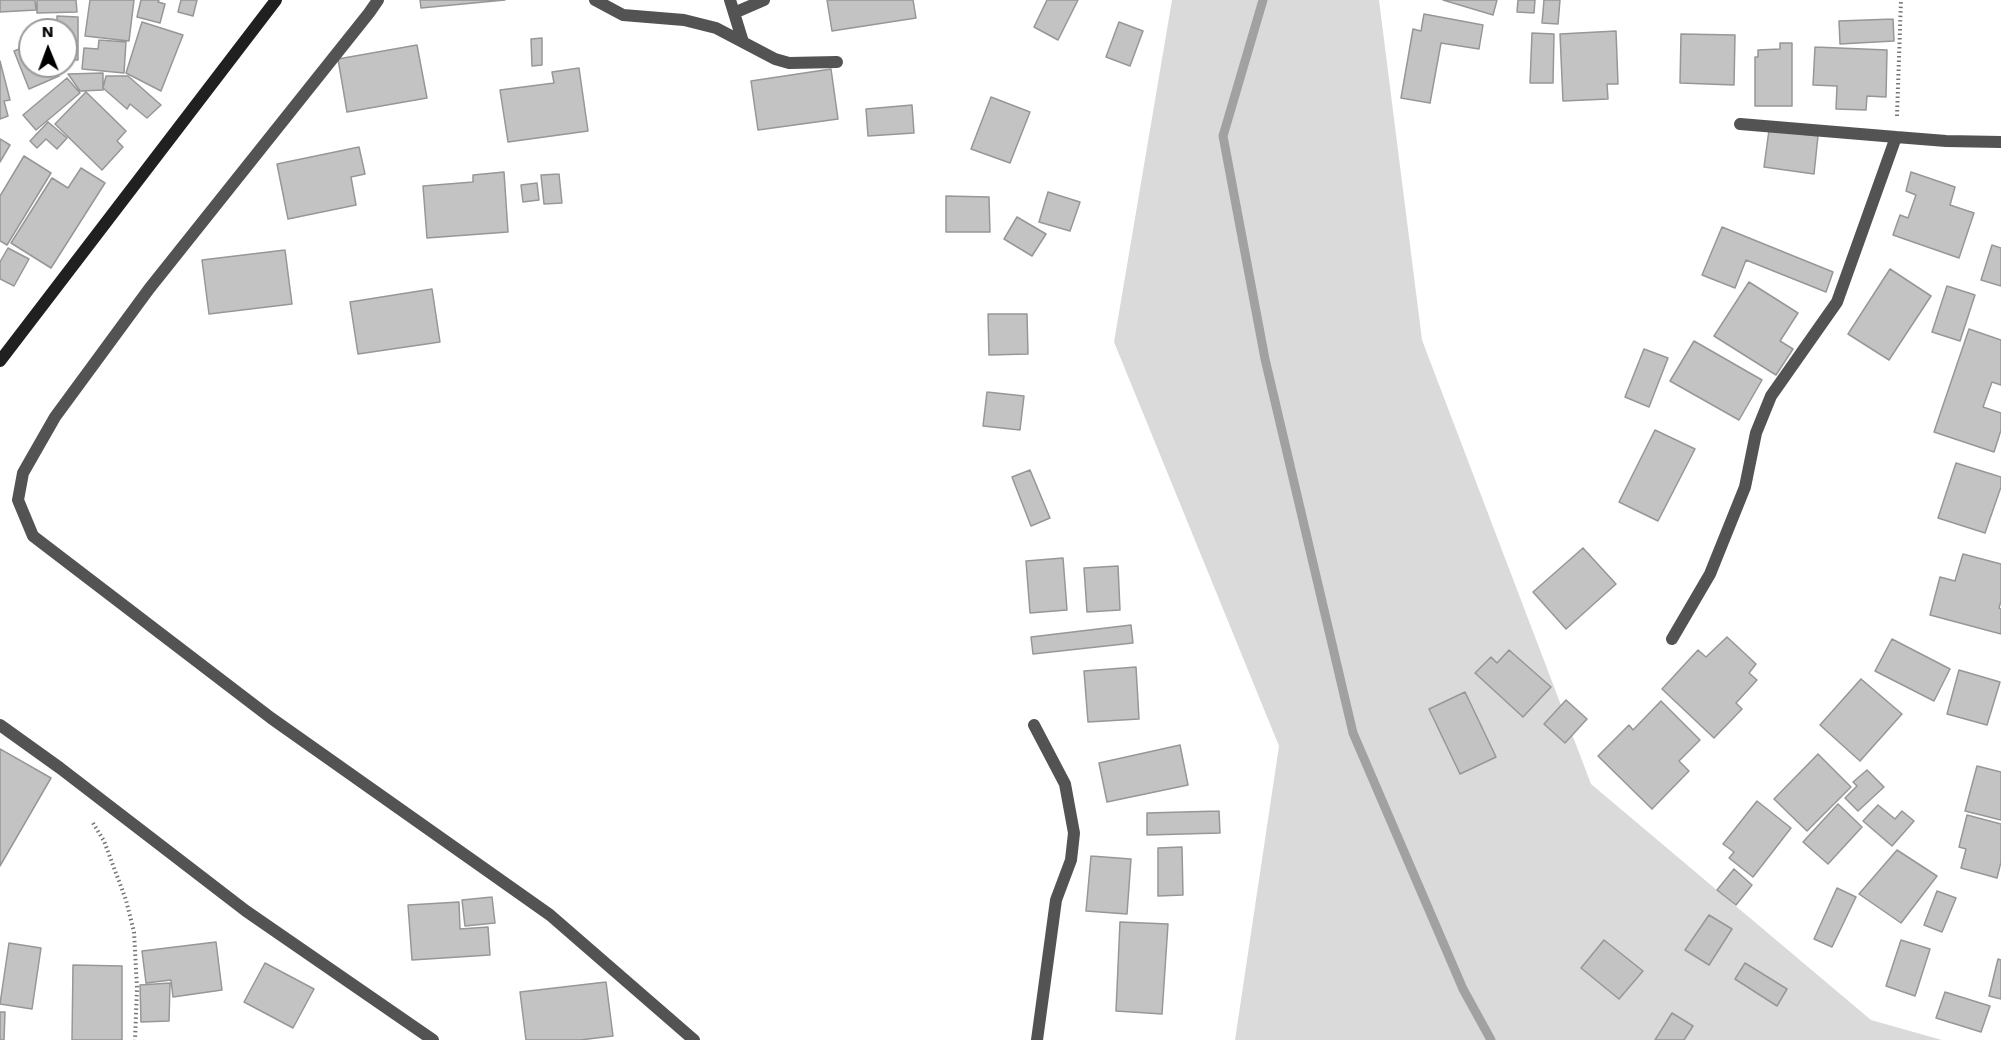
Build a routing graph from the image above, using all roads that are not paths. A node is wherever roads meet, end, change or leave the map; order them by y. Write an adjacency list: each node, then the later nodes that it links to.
1 (276, 0): 12 (street)
2 (378, 0): 17 (street)
3 (595, 0): 7 (street)
4 (730, 0): 6 (street)
5 (764, 0): 6 (street)
6 (734, 13): 7 (street)
7 (743, 42): 8 (street)
8 (837, 62)
9 (1740, 124): 10 (street)
10 (1896, 137): 11 (street); 13 (street)
11 (2001, 142)
12 (0, 361)
13 (1672, 639)
14 (0, 725): 16 (street)
15 (1034, 725): 18 (street)
16 (433, 1040)
17 (694, 1040)
18 (1037, 1040)

